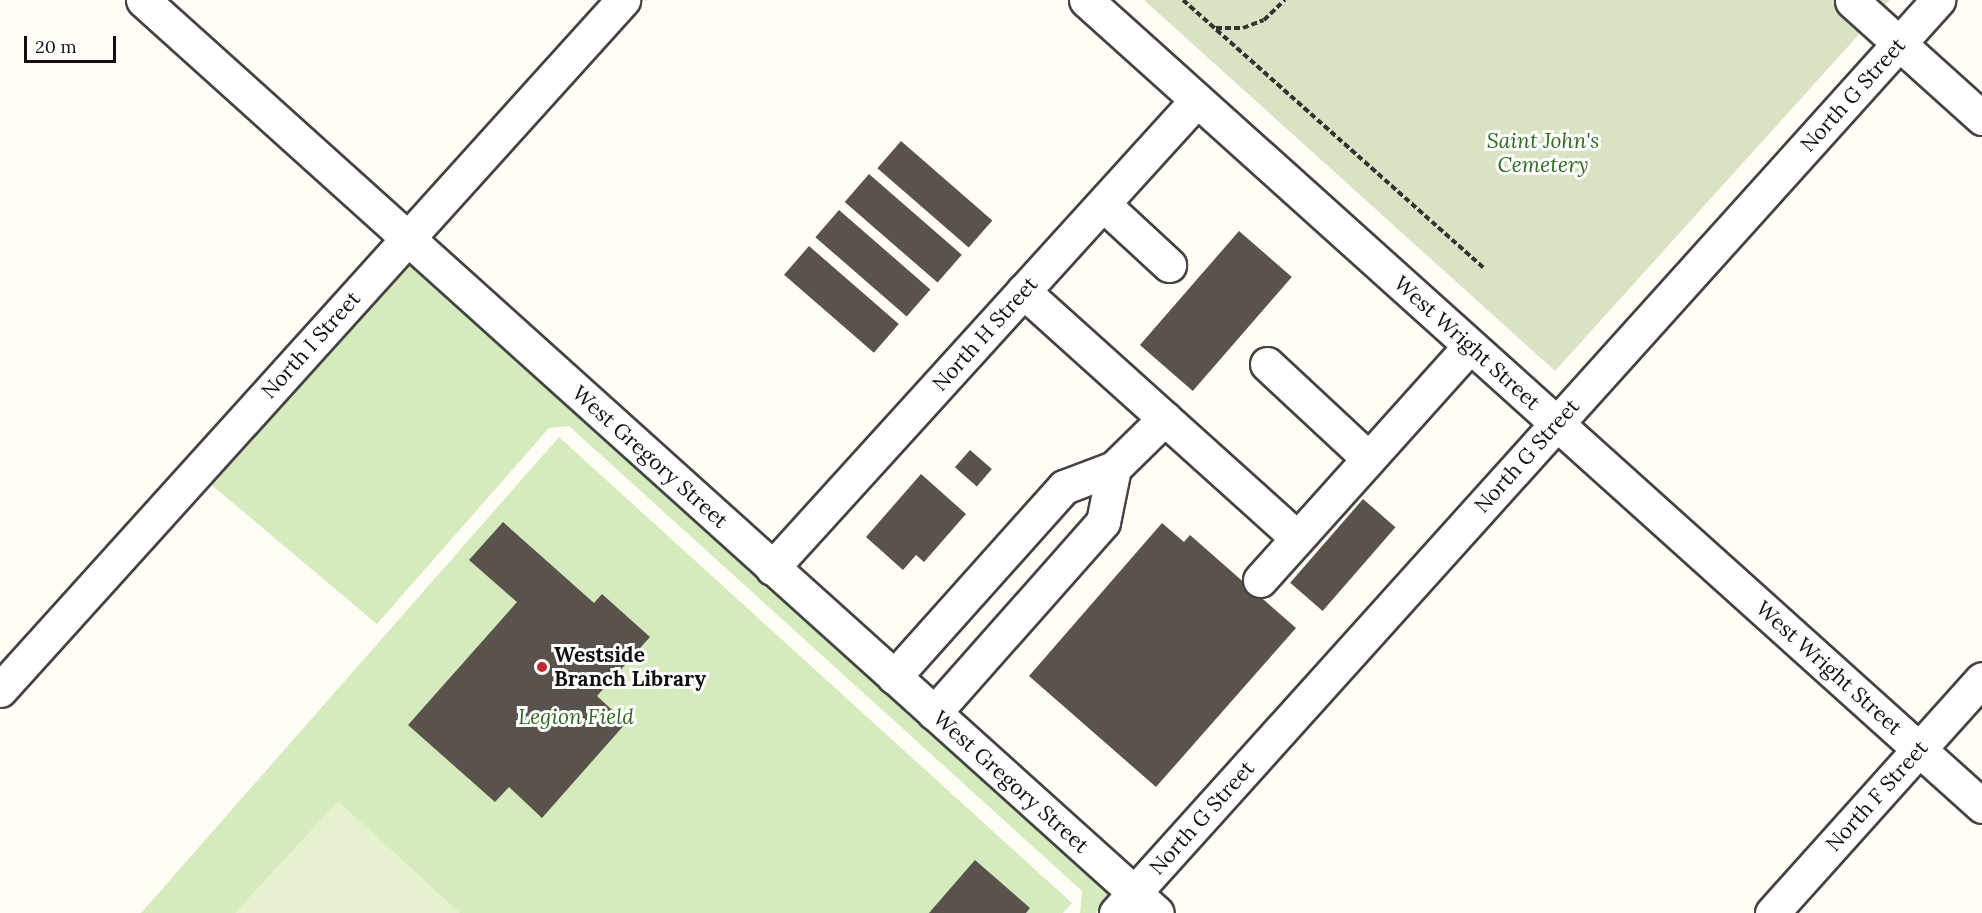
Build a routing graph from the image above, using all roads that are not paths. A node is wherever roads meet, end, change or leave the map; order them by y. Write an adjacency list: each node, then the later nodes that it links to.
1 (143, 0): 10 (street, West Gregory Street)
2 (623, 0): 10 (street, North I Street)
3 (1086, 0): 7 (street, West Wright Street)
4 (1938, 0): 6 (street, North G Street)
5 (1852, 1): 6 (street)
6 (1899, 44): 8 (street); 16 (street, North G Street)
7 (1197, 100): 9 (street, North H Street); 13 (street, West Wright Street)
8 (1982, 118)
9 (1103, 204): 11 (street); 12 (street, North H Street)
10 (407, 238): 20 (street, West Gregory Street); 24 (street, North I Street)
11 (1169, 265)
12 (1023, 291): 15 (street); 20 (street, North H Street)
13 (1470, 346): 16 (street, West Wright Street); 17 (street)
14 (1266, 364): 17 (street)
15 (1165, 418): 18 (street); 19 (street)
16 (1557, 423): 26 (street, West Wright Street); 28 (street, North G Street)
17 (1368, 459): 19 (street)
18 (1114, 468): 22 (street); 25 (street)
19 (1298, 538): 21 (street)
20 (772, 568): 22 (street, West Gregory Street)
21 (1260, 580)
22 (894, 677): 25 (street, West Gregory Street)
23 (1982, 679): 26 (street, North F Street)
24 (0, 690)
25 (934, 713): 28 (street, West Gregory Street)
26 (1919, 749): 27 (street, West Wright Street); 29 (street, North F Street)
27 (1982, 806)
28 (1136, 906)
29 (1772, 913)

